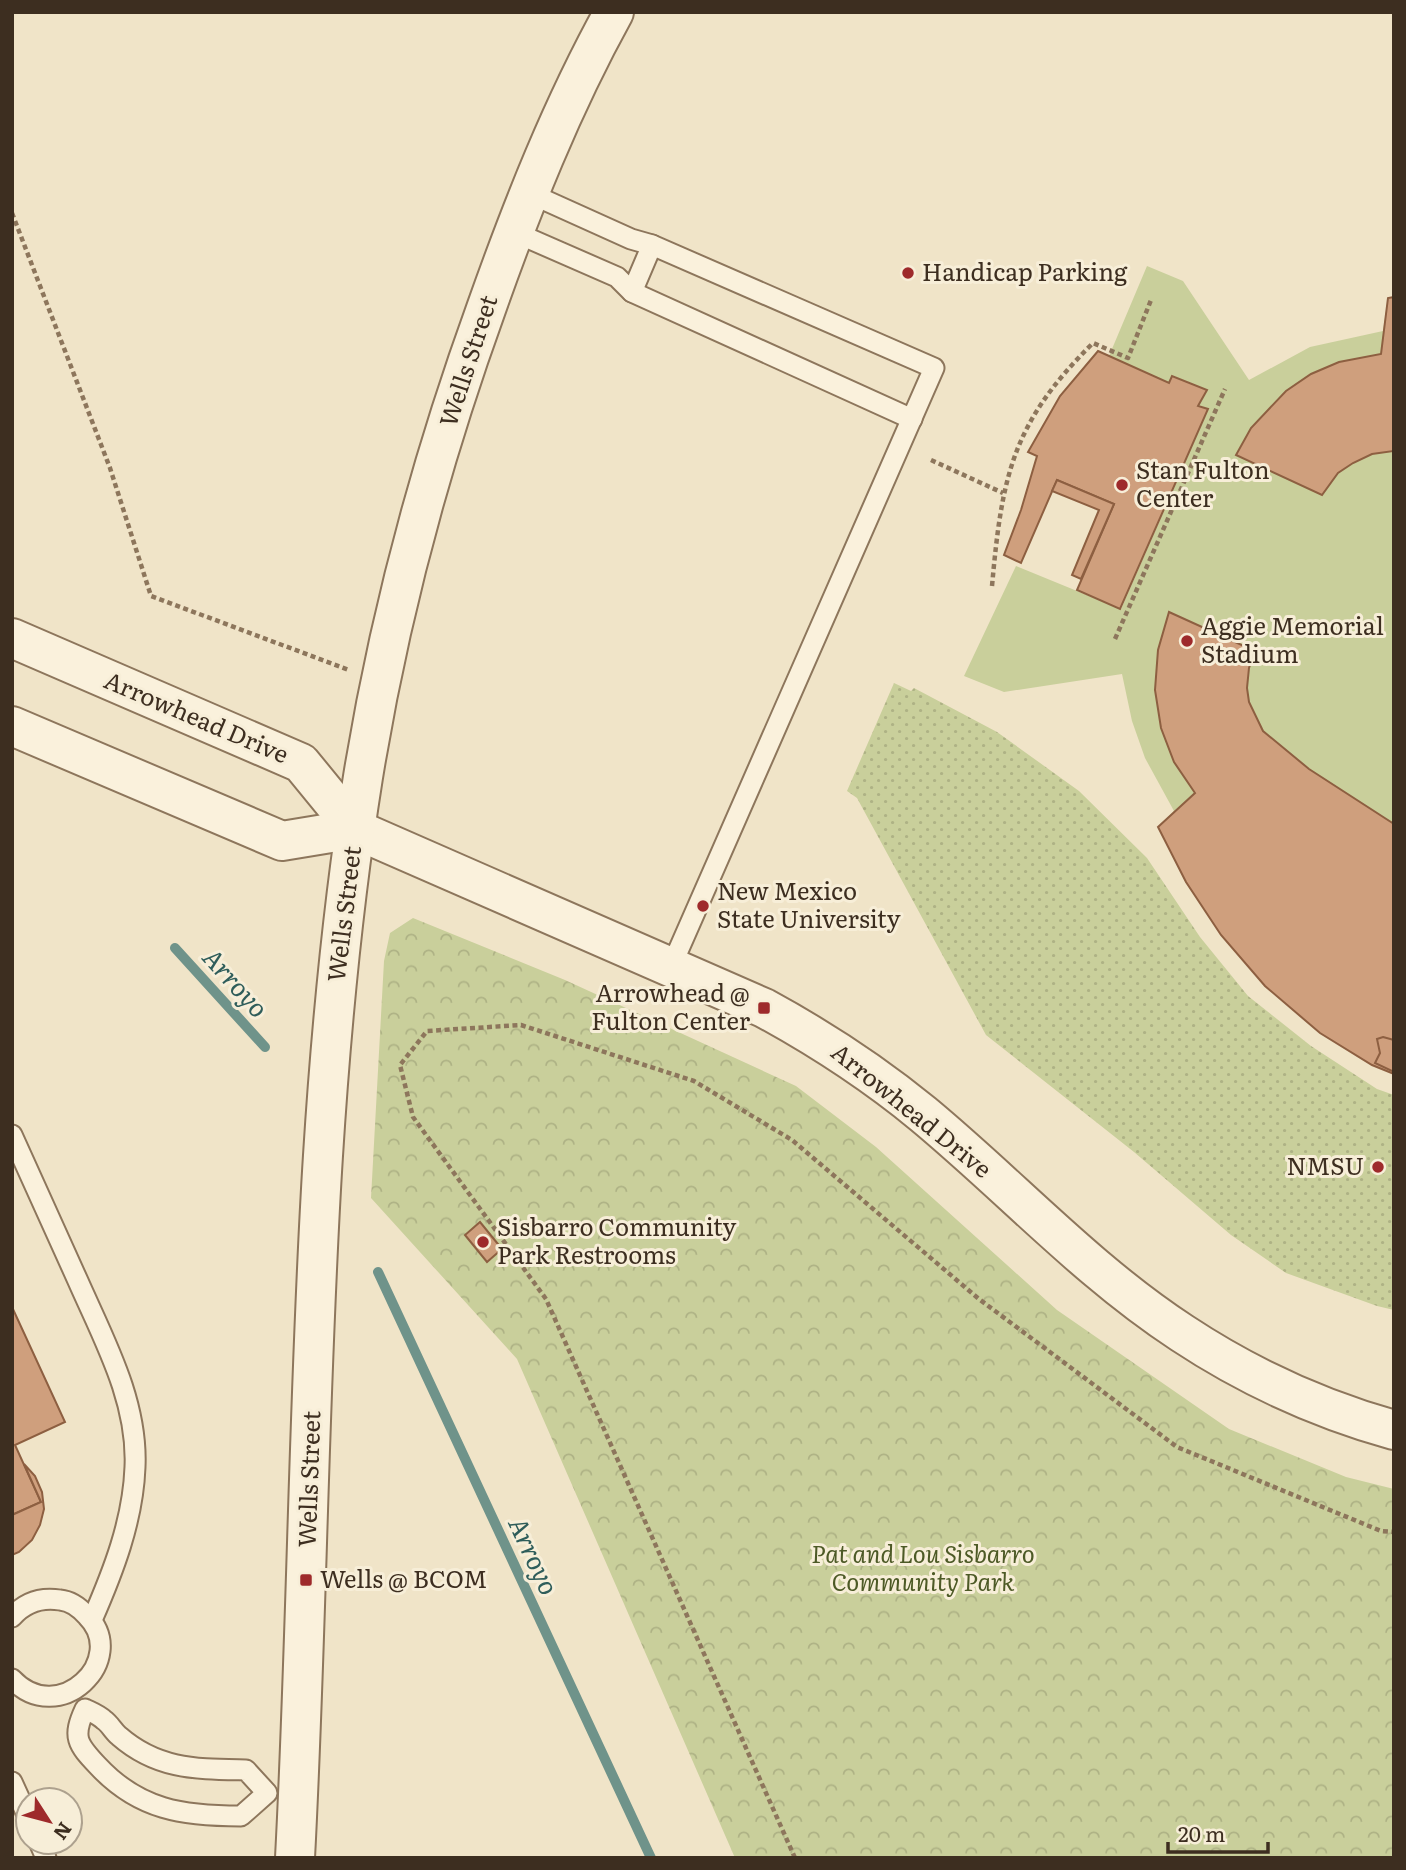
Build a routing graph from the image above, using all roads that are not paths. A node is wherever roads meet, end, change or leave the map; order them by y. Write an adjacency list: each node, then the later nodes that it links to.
1 (614, 12): 2 (street, Wells Street)
2 (529, 193): 3 (street, Wells Street); 4 (lane)
3 (514, 232): 5 (lane); 9 (street, Wells Street)
4 (652, 245): 5 (lane); 6 (lane)
5 (632, 292): 6 (lane)
6 (912, 419): 10 (lane)
7 (12, 638): 9 (street, Arrowhead Drive)
8 (12, 726): 9 (street)
9 (355, 829): 10 (street, Arrowhead Drive); 18 (street, Wells Street)
10 (671, 967): 12 (street, Arrowhead Drive)
11 (12, 1135): 14 (lane)
12 (1394, 1430)
13 (12, 1617): 14 (lane)
14 (92, 1620): 16 (lane)
15 (13, 1681): 16 (lane)
16 (74, 1691): 17 (lane)
17 (85, 1709): 18 (lane); 18 (lane)
18 (282, 1794): 19 (street, Wells Street)
19 (295, 1858)

